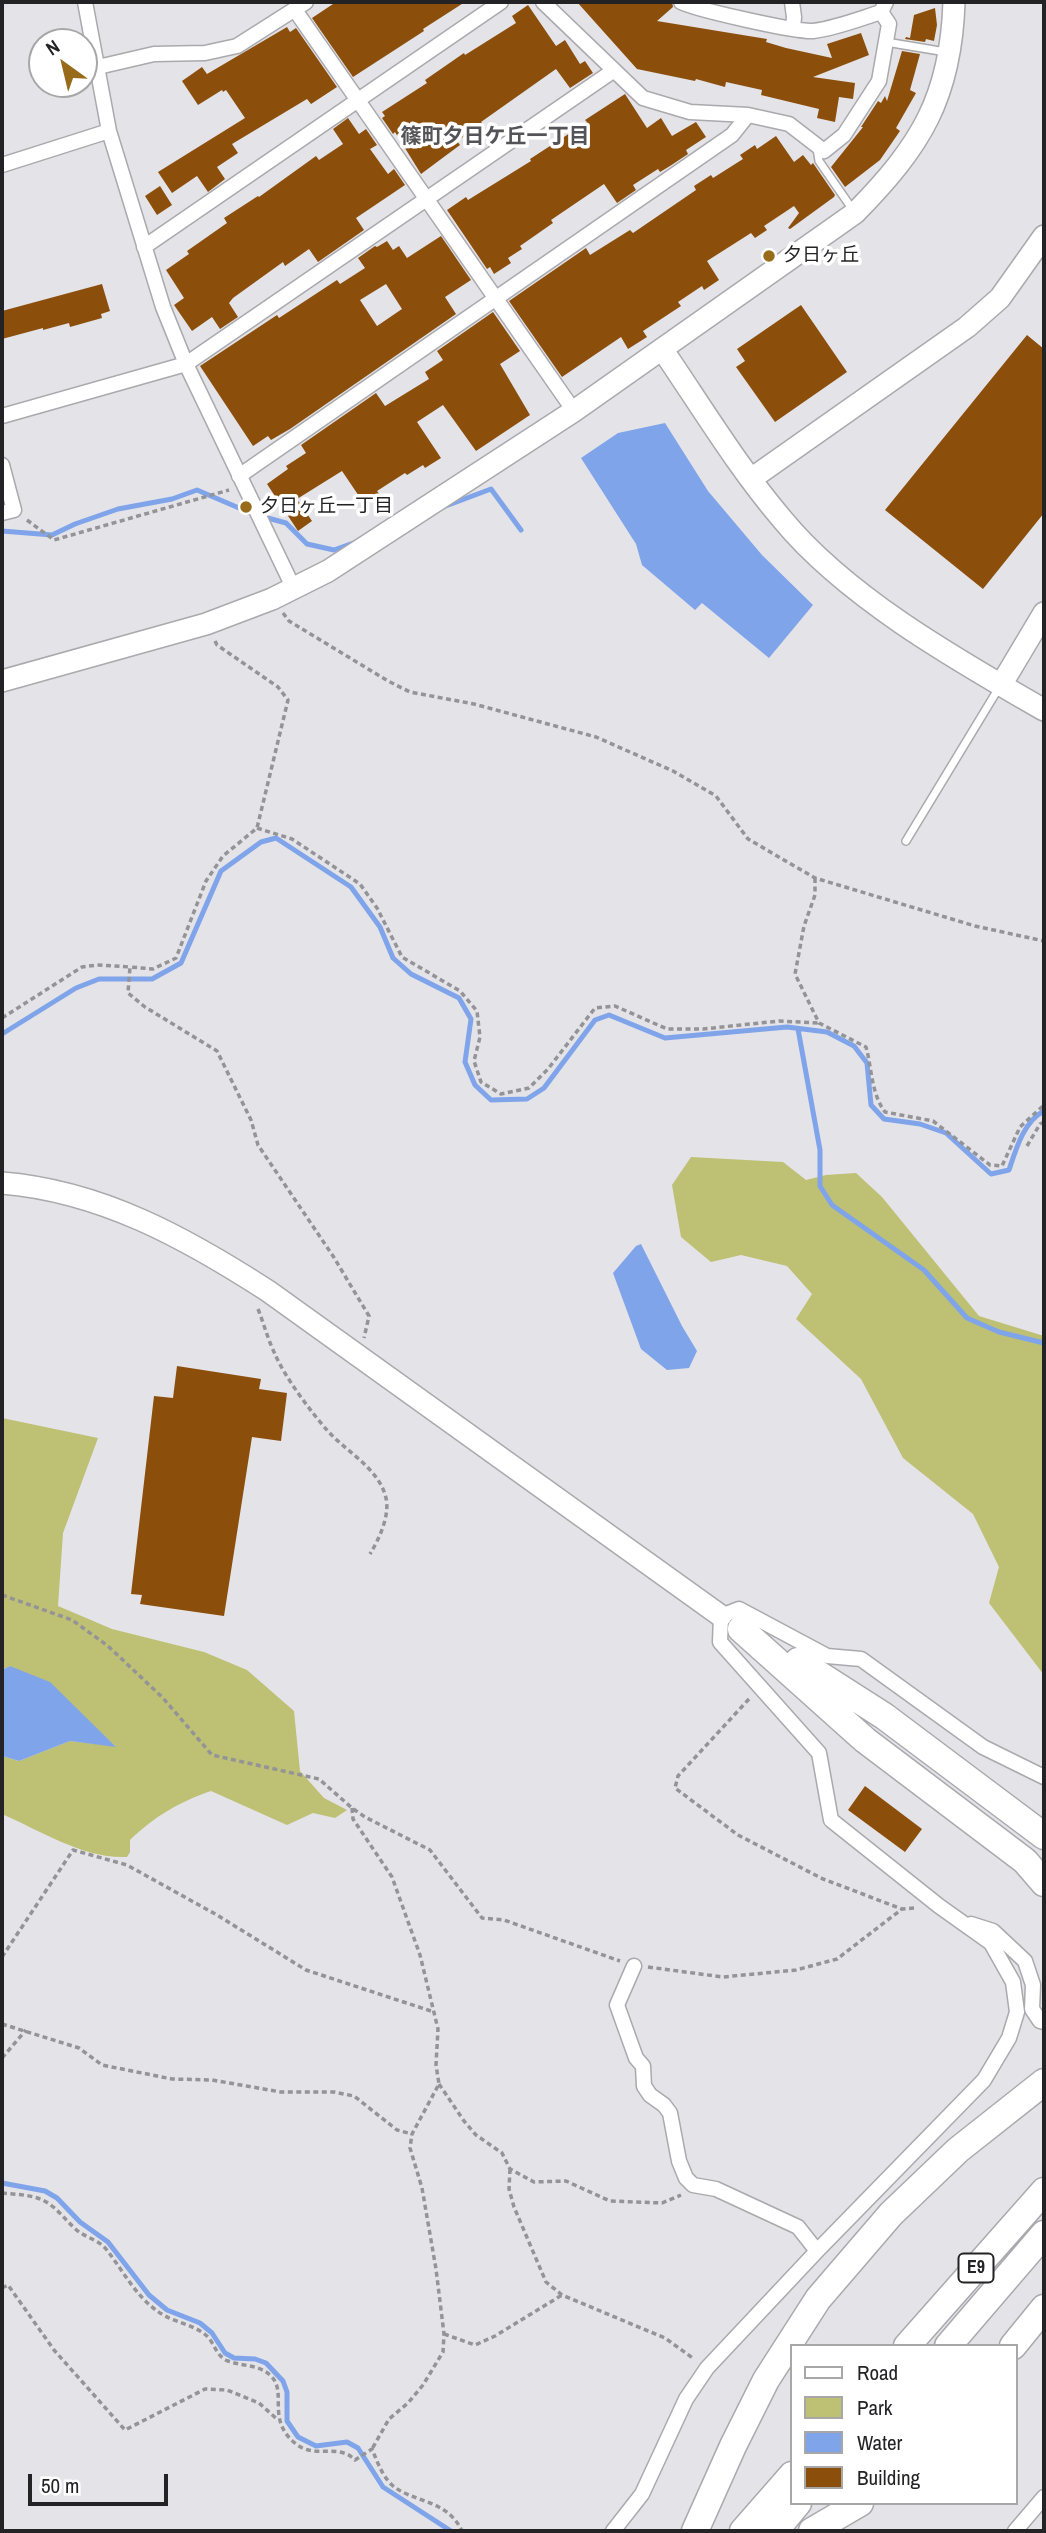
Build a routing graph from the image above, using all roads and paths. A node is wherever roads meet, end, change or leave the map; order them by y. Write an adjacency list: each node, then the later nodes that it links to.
1 (85, 2): 9 (street)
2 (501, 2): 15 (street)
3 (543, 2): 14 (street)
4 (792, 2): 10 (street)
5 (954, 2): 12 (street)
6 (685, 3): 10 (street)
7 (300, 6): 13 (street); 15 (street)
8 (883, 7): 10 (street); 11 (street)
9 (90, 28)
10 (793, 28)
11 (886, 43): 12 (lane); 18 (street)
12 (950, 53): 21 (street)
13 (98, 67): 17 (street)
14 (613, 71): 16 (street); 20 (street)
15 (358, 100): 20 (street); 23 (street)
16 (748, 115): 18 (street); 24 (street)
17 (109, 131): 19 (street); 23 (street)
18 (817, 148): 21 (lane)
19 (2, 164)
20 (427, 199): 24 (street); 26 (street)
21 (855, 213): 25 (street)
22 (1044, 236): 30 (street)
23 (144, 247): 26 (street)
24 (496, 298): 27 (street); 31 (street)
25 (662, 349): 27 (street); 30 (street)
26 (186, 365): 28 (street); 31 (street)
27 (574, 411): 33 (street)
28 (2, 416)
29 (2, 465): 32 (street)
30 (751, 479): 38 (street)
31 (241, 480): 32 (path); 33 (street)
32 (8, 512)
33 (294, 589): 34 (street)
34 (272, 599): 36 (street); 42 (path)
35 (1044, 613): 38 (street)
36 (206, 624): 37 (street); 40 (path)
37 (2, 681)
38 (1001, 685): 39 (street); 41 (lane)
39 (1044, 710)
40 (257, 828): 44 (path); 46 (path)
41 (905, 841)
42 (816, 878): 43 (path); 46 (path)
43 (1044, 941)
44 (130, 967): 45 (path); 52 (path)
45 (2, 1018)
46 (820, 1023): 47 (path)
47 (1044, 1105)
48 (1044, 1122): 49 (path)
49 (1027, 1146)
50 (2, 1183): 52 (street)
51 (258, 1309): 53 (path)
52 (360, 1357): 55 (street)
53 (370, 1554)
54 (2, 1595): 58 (path)
55 (731, 1623): 56 (street); 57 (street); 59 (highway); 60 (highway)
56 (760, 1687): 62 (street); 63 (path)
57 (1044, 1777)
58 (352, 1808): 66 (path); 67 (path)
59 (1044, 1836)
60 (1035, 1867): 61 (highway)
61 (1044, 1884)
62 (939, 1906): 63 (path); 64 (street)
63 (902, 1909): 66 (path)
64 (957, 1919): 68 (street); 80 (street)
65 (2, 1957): 67 (path)
66 (634, 1966): 76 (street)
67 (434, 2012): 73 (path)
68 (1044, 2022)
69 (2, 2024): 70 (path)
70 (26, 2030): 71 (path); 74 (path)
71 (2, 2057)
72 (1044, 2082): 97 (highway)
73 (439, 2084): 74 (path); 75 (path)
74 (412, 2134): 84 (path)
75 (510, 2169): 76 (path); 82 (path)
76 (693, 2185): 80 (street)
77 (1044, 2191): 85 (highway, E9)
78 (2, 2193): 89 (path)
79 (1044, 2234): 86 (highway, E9)
80 (817, 2251): 88 (street)
81 (2, 2288): 89 (path)
82 (562, 2295): 84 (path); 88 (path)
83 (1044, 2308): 87 (highway)
84 (444, 2334): 90 (path)
85 (909, 2344)
86 (950, 2344)
87 (1015, 2344)
88 (707, 2368): 96 (street)
89 (278, 2420): 90 (path)
90 (372, 2449): 95 (path)
91 (790, 2476): 98 (highway)
92 (1044, 2497): 101 (street)
93 (796, 2505): 99 (highway)
94 (857, 2505): 100 (highway)
95 (462, 2531)
96 (613, 2531)
97 (695, 2531)
98 (743, 2531)
99 (775, 2531)
100 (812, 2531)
101 (1015, 2531)

